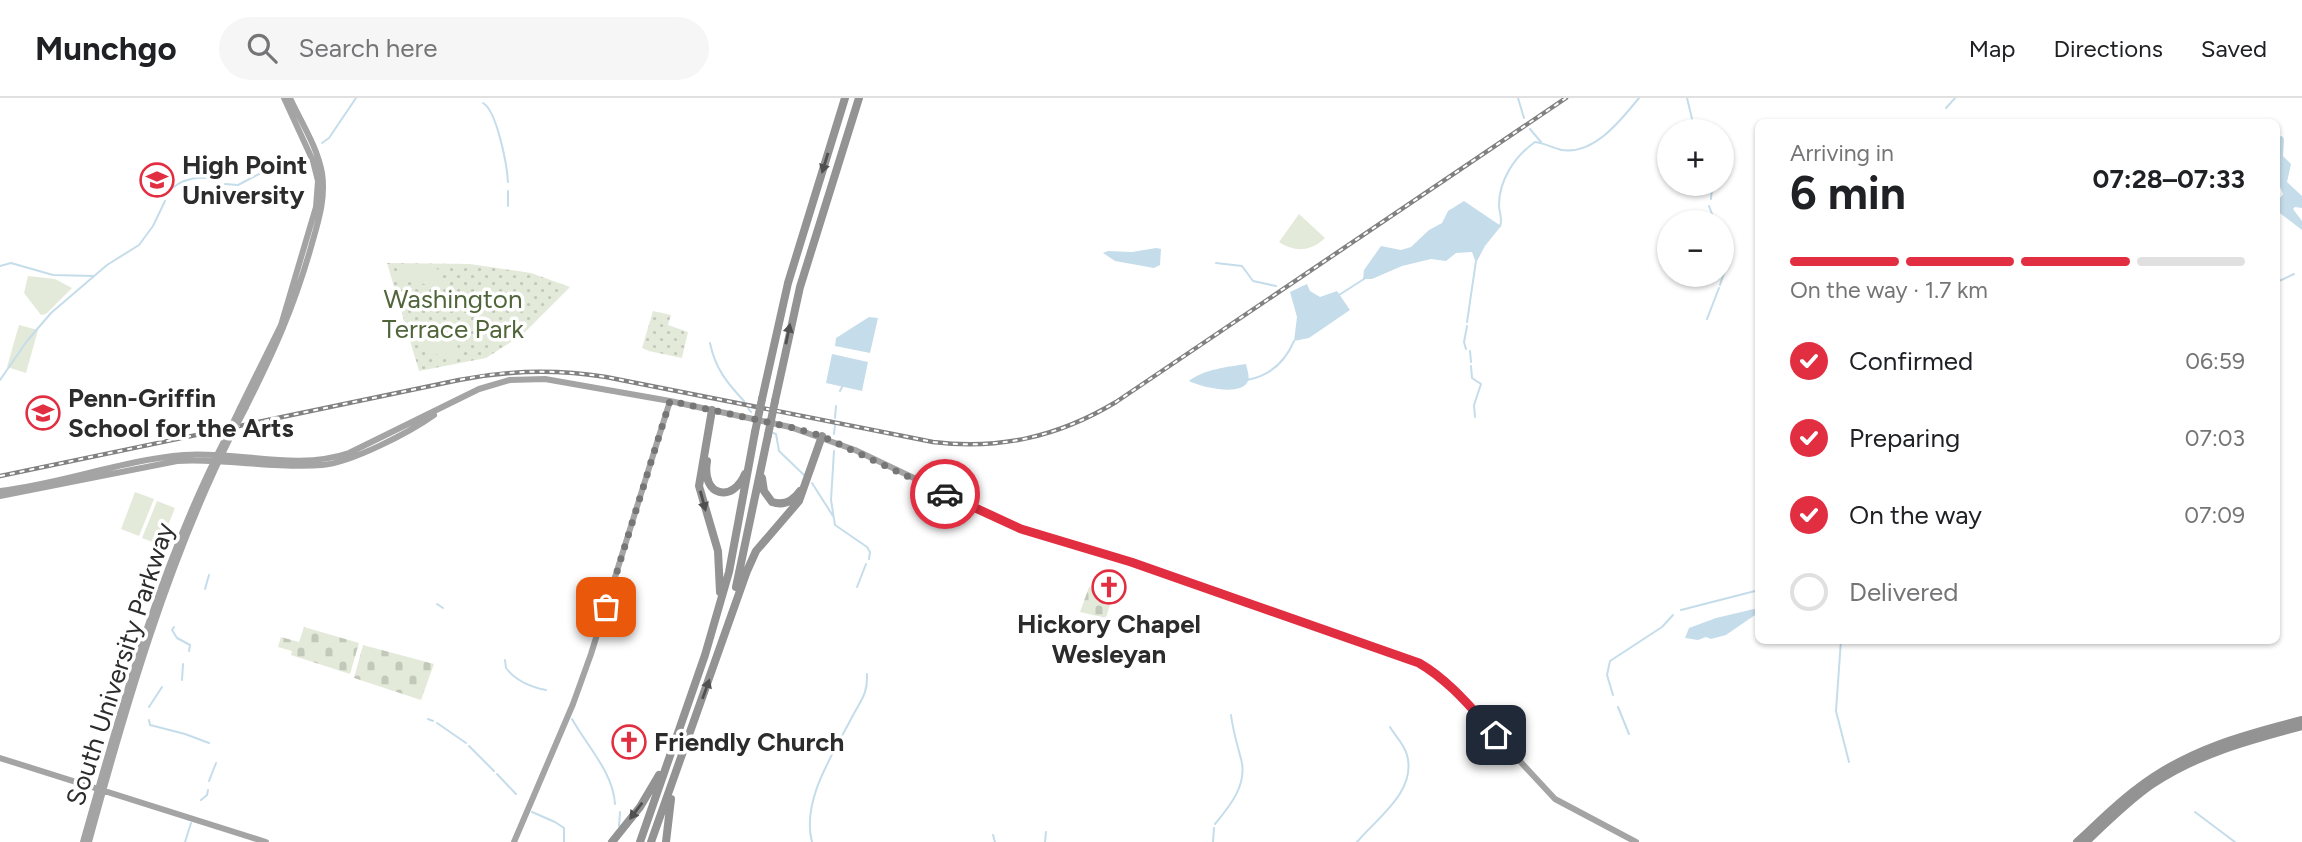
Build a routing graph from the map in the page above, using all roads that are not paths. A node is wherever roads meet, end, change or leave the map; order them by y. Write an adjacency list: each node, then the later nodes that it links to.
1 (284, 98): 6 (main road)
2 (290, 98): 6 (main road)
3 (845, 98): 10 (highway, one-way to 10, bridge)
4 (859, 98): 11 (highway, one-way to 4, bridge)
5 (670, 401): 7 (main road); 9 (main road); 24 (main road)
6 (243, 407): 9 (main road, South University Parkway, bridge)
7 (714, 411): 8 (main road); 10 (highway); 14 (highway, one-way to 14)
8 (820, 436): 11 (highway); 13 (highway); 29 (main road)
9 (217, 458): 12 (main road); 20 (main road, South University Parkway)
10 (750, 461): 14 (highway)
11 (762, 463): 13 (highway)
12 (0, 494)
13 (731, 614): 18 (highway, one-way to 13)
14 (716, 620): 17 (highway)
15 (2302, 720): 30 (highway)
16 (2302, 726): 31 (highway)
17 (677, 734): 25 (highway, one-way to 25); 26 (highway)
18 (683, 753): 27 (highway); 28 (highway)
19 (0, 758): 20 (main road)
20 (101, 791): 21 (main road, South University Parkway); 22 (main road, South University Parkway); 23 (main road)
21 (83, 842)
22 (89, 842)
23 (267, 842)
24 (514, 842)
25 (612, 842)
26 (640, 842)
27 (652, 842)
28 (666, 842)
29 (1636, 842)
30 (2077, 842)
31 (2086, 842)

